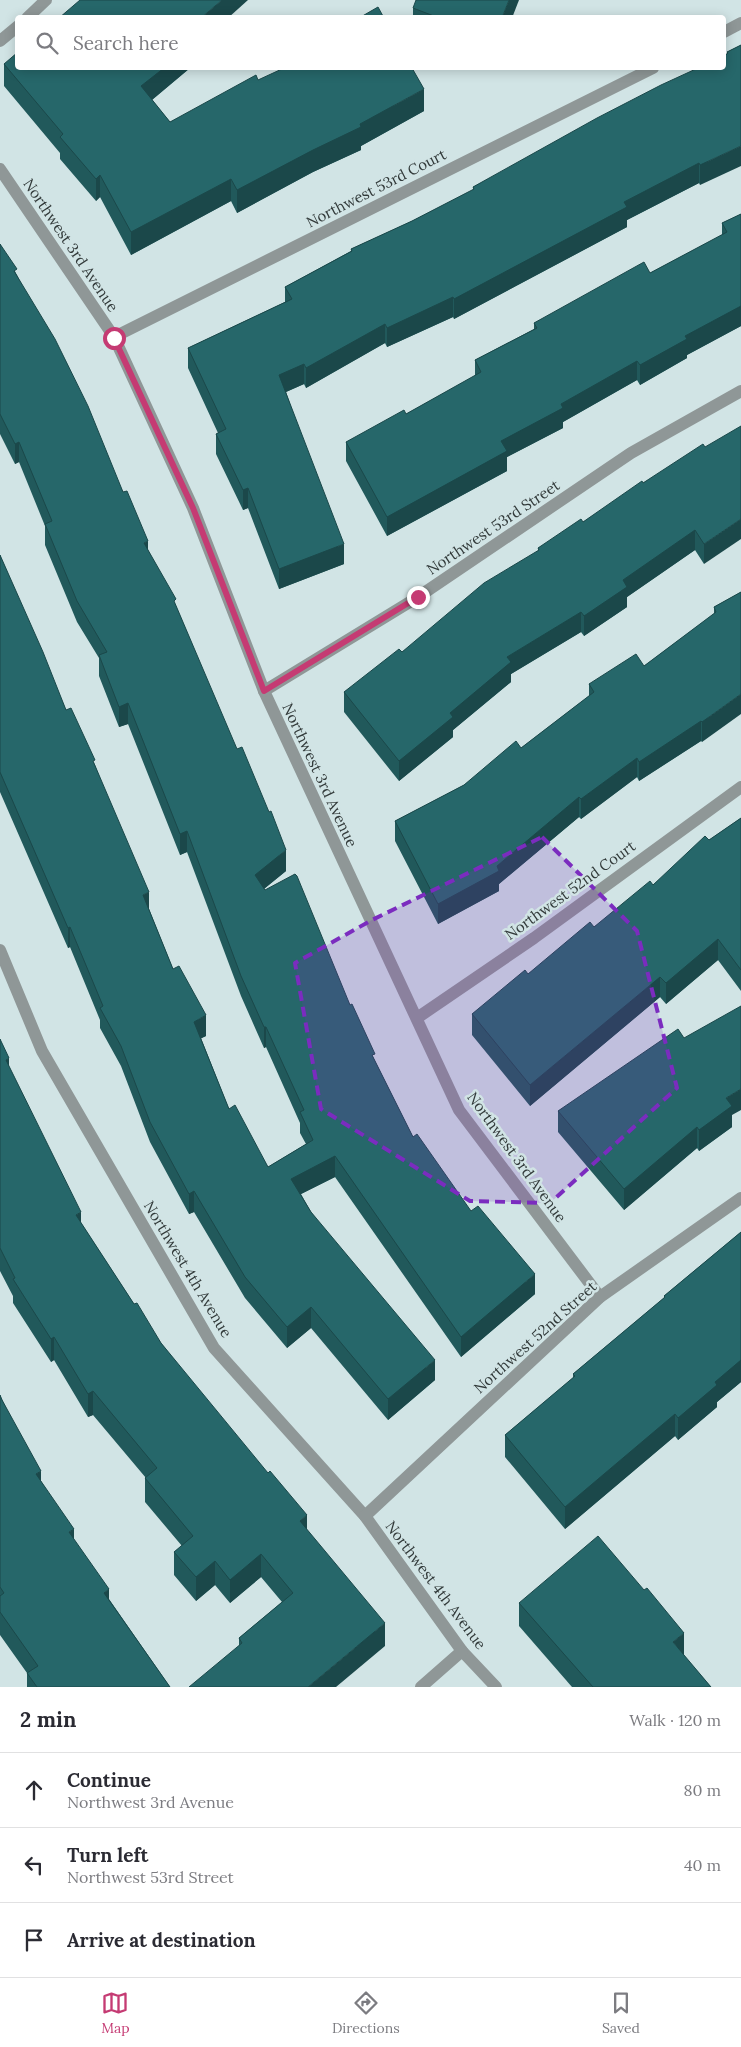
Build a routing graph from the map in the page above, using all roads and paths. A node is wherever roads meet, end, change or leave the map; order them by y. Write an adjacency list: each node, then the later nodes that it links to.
1 (46, 0): 2 (street)
2 (29, 15)
3 (741, 23): 5 (street)
4 (15, 28): 6 (street)
5 (726, 31)
6 (0, 41)
7 (649, 70): 9 (street, Northwest 53rd Court)
8 (0, 169): 9 (street, Northwest 3rd Avenue)
9 (114, 338): 11 (street, Northwest 3rd Avenue)
10 (741, 391): 11 (street, Northwest 53rd Street)
11 (264, 691): 14 (street, Northwest 3rd Avenue)
12 (741, 786): 14 (street, Northwest 52nd Court)
13 (0, 950): 17 (street, Northwest 4th Avenue)
14 (417, 1018): 16 (street, Northwest 3rd Avenue)
15 (741, 1198): 16 (street, Northwest 52nd Street)
16 (600, 1297): 17 (street, Northwest 52nd Street)
17 (365, 1516): 18 (street, Northwest 4th Avenue)
18 (462, 1651): 19 (street); 20 (street, Northwest 4th Avenue)
19 (422, 1687)
20 (496, 1687)

